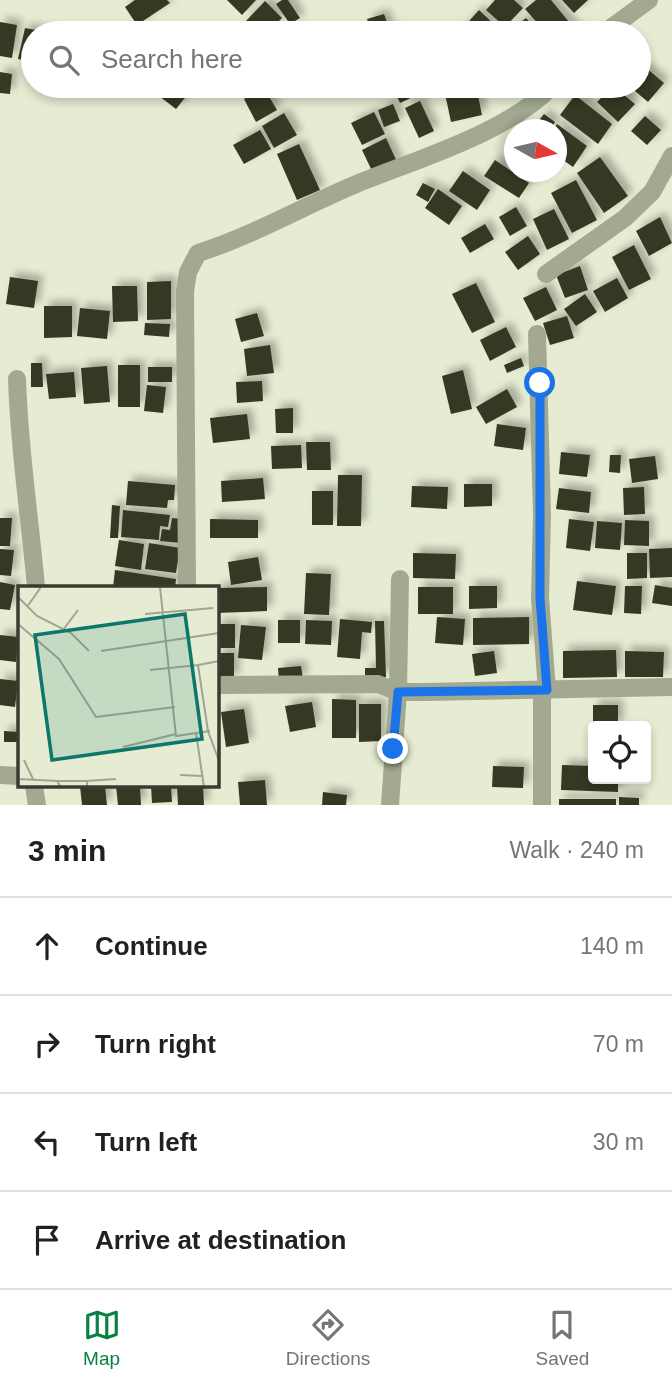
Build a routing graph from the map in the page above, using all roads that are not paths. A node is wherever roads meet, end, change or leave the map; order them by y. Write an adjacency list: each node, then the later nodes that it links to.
1 (649, 0): 2 (street)
2 (620, 21)
3 (538, 98): 10 (street)
4 (672, 156): 5 (street)
5 (546, 274)
6 (537, 334): 13 (street)
7 (17, 379): 9 (street)
8 (401, 579): 14 (street)
9 (36, 586)
10 (187, 586)
11 (219, 685): 14 (street)
12 (672, 687): 13 (street)
13 (547, 690): 14 (street); 18 (street)
14 (398, 692): 17 (street)
15 (0, 775): 16 (street)
16 (18, 776)
17 (390, 805)
18 (542, 805)

